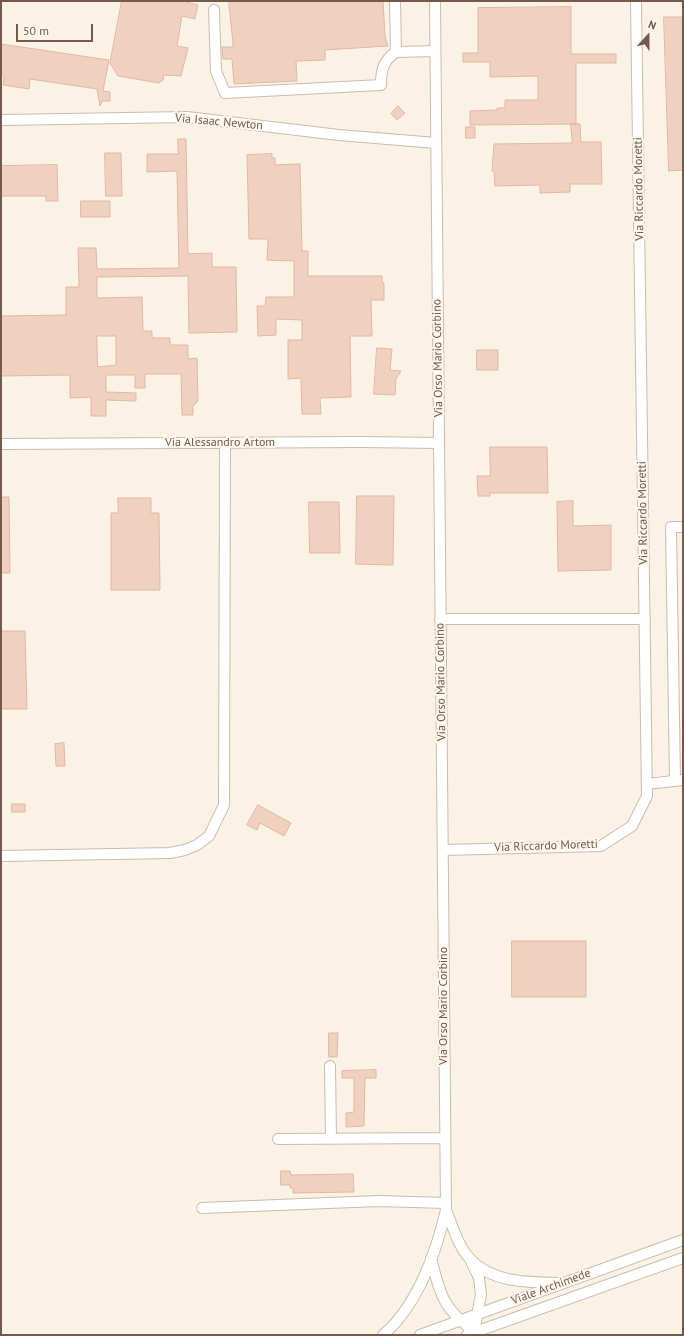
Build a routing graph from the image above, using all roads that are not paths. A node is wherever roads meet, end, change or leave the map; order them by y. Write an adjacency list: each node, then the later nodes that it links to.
1 (395, 1): 6 (street)
2 (434, 1): 5 (street, Via Orso Mario Corbino)
3 (636, 1): 14 (street, Via Riccardo Moretti)
4 (214, 10): 6 (street)
5 (435, 51): 6 (street); 8 (street, Via Orso Mario Corbino)
6 (396, 52)
7 (1, 120): 8 (street, Via Isaac Newton)
8 (436, 144): 9 (street, Via Orso Mario Corbino)
9 (439, 443): 11 (street, Via Alessandro Artom); 13 (street, Via Orso Mario Corbino)
10 (1, 444): 11 (street, Via Alessandro Artom)
11 (225, 444): 18 (street)
12 (683, 527): 15 (street)
13 (440, 619): 14 (street); 17 (street, Via Orso Mario Corbino)
14 (645, 619): 16 (street, Via Riccardo Moretti)
15 (679, 781): 16 (street)
16 (647, 784): 17 (street, Via Riccardo Moretti)
17 (443, 850): 20 (street, Via Orso Mario Corbino)
18 (1, 856)
19 (330, 1066): 22 (street)
20 (445, 1138): 22 (street); 23 (street, Via Orso Mario Corbino)
21 (278, 1139): 22 (street)
22 (331, 1139)
23 (446, 1206): 24 (street); 26 (street); 28 (street, Via Orso Mario Corbino)
24 (202, 1208)
25 (683, 1240): 29 (street, Viale Archimede)
26 (432, 1258): 31 (street); 33 (street)
27 (683, 1258): 32 (street, Viale Archimede)
28 (471, 1260): 29 (street, Via Orso Mario Corbino); 30 (street)
29 (563, 1283): 30 (street, Viale Archimede)
30 (476, 1314): 31 (street, Viale Archimede); 32 (street)
31 (460, 1321): 32 (street); 34 (street, Viale Archimede)
32 (471, 1334)
33 (383, 1335)
34 (420, 1335)

